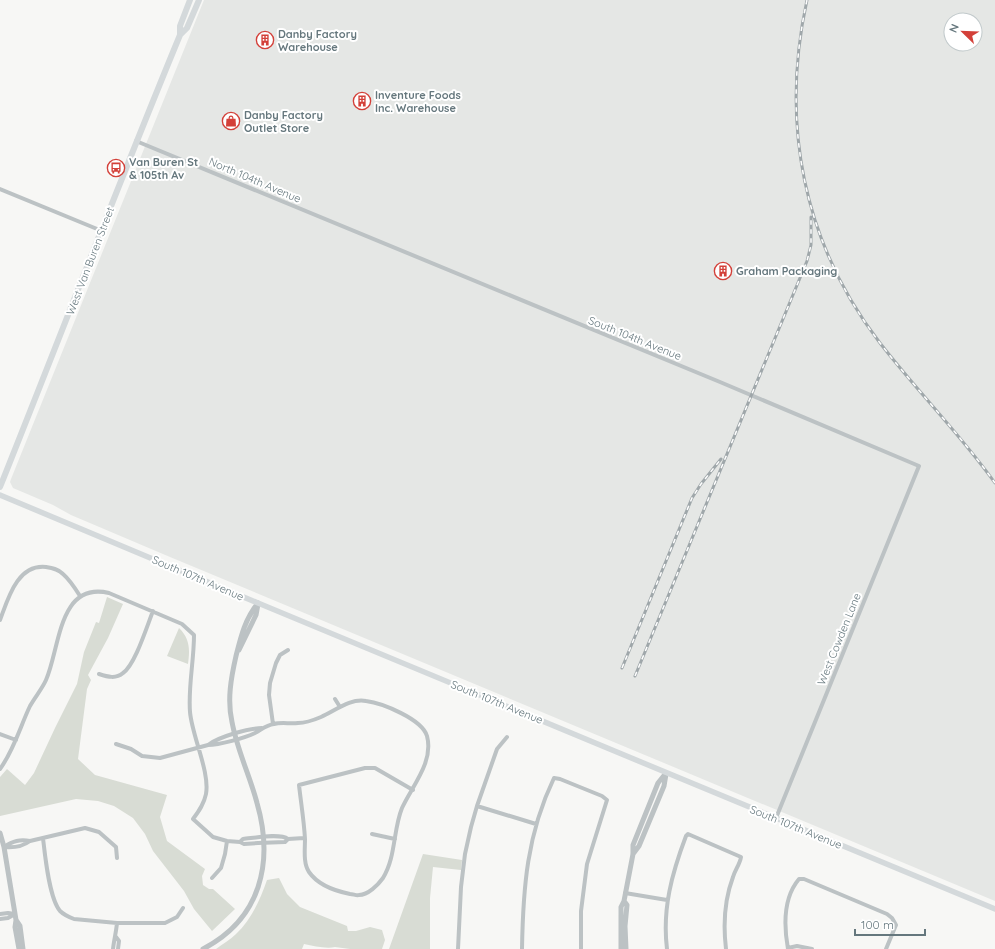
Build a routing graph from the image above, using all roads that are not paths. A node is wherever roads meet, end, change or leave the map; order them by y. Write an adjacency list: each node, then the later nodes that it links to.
1 (190, 0): 4 (main road, West Van Buren Street)
2 (199, 0): 3 (main road, West Van Buren Street)
3 (196, 3): 4 (main road, West Van Buren Street)
4 (180, 35): 5 (main road, West Van Buren Street)
5 (136, 141): 7 (street, North 104th Avenue); 8 (main road, West Van Buren Street)
6 (0, 189): 8 (street)
7 (344, 227): 9 (street, South 104th Avenue)
8 (102, 231): 10 (main road, West Van Buren Street)
9 (919, 466): 31 (street, West Cowden Lane)
10 (0, 487)
11 (0, 495): 13 (main road, South 107th Avenue)
12 (80, 596): 14 (street); 15 (street); 24 (street)
13 (258, 603): 22 (street); 28 (main road, South 107th Avenue)
14 (153, 611): 17 (street); 26 (street)
15 (0, 620)
16 (288, 650): 20 (street)
17 (100, 674)
18 (335, 699): 19 (street)
19 (340, 707): 20 (street); 29 (street)
20 (273, 724): 22 (street)
21 (0, 734): 24 (street)
22 (235, 736): 26 (street); 38 (street)
23 (507, 737): 30 (street)
24 (16, 740): 27 (street)
25 (116, 744): 26 (street)
26 (198, 748): 39 (street)
27 (0, 769)
28 (666, 773): 31 (main road, South 107th Avenue); 43 (street)
29 (413, 790): 36 (street); 37 (street)
30 (477, 806): 32 (street); 59 (street)
31 (776, 818): 47 (main road, South 107th Avenue)
32 (536, 824): 60 (street); 61 (street)
33 (0, 833): 40 (street)
34 (372, 834): 37 (street)
35 (43, 838): 40 (street); 41 (street); 52 (street)
36 (304, 838): 37 (street); 38 (street)
37 (395, 838)
38 (264, 840): 39 (street); 58 (street)
39 (227, 842): 42 (street)
40 (4, 847): 49 (street)
41 (118, 858)
42 (212, 878)
43 (625, 893): 44 (street); 45 (street)
44 (667, 900): 64 (street); 65 (street)
45 (624, 901): 62 (street); 63 (street)
46 (183, 908): 52 (street)
47 (995, 909)
48 (0, 914): 49 (street)
49 (15, 914): 50 (street); 51 (street)
50 (0, 919)
51 (16, 920): 54 (street); 55 (street)
52 (117, 923): 53 (street)
53 (116, 937): 56 (street); 57 (street)
54 (19, 949)
55 (23, 949)
56 (113, 949)
57 (118, 949)
58 (203, 949)
59 (458, 949)
60 (522, 949)
61 (581, 949)
62 (621, 949)
63 (626, 949)
64 (667, 949)
65 (726, 949)
66 (788, 949): 67 (street); 68 (street)
67 (812, 949)
68 (886, 949)

